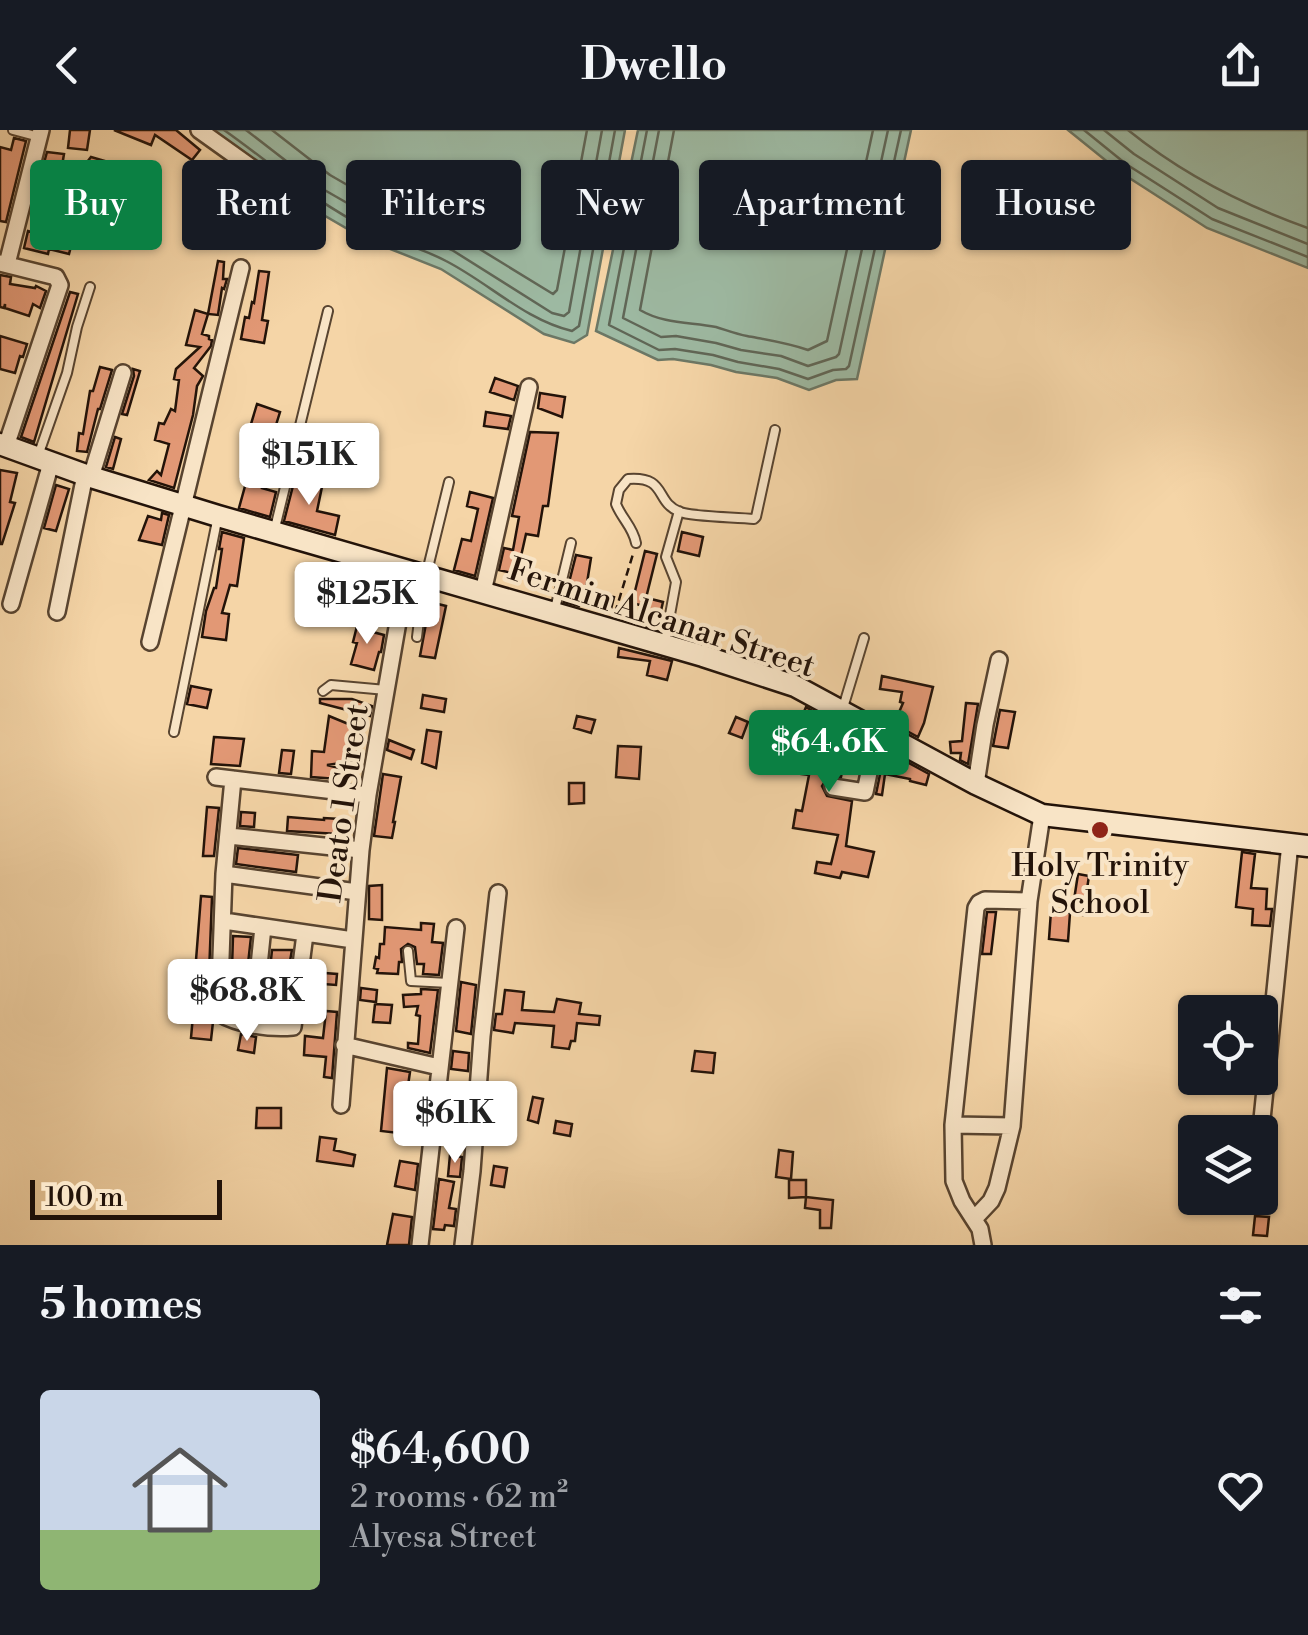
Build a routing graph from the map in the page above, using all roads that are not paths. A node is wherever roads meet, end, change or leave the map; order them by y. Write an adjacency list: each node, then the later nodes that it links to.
1 (13, 130): 3 (lane)
2 (199, 130): 4 (street)
3 (40, 133): 5 (street)
4 (241, 160)
5 (4, 263): 12 (street)
6 (241, 268): 16 (street)
7 (90, 286): 13 (lane)
8 (328, 312): 19 (lane)
9 (123, 372): 14 (street)
10 (529, 387): 23 (street)
11 (775, 430): 17 (lane)
12 (3, 445): 13 (main road, Fermin Alcanar Street)
13 (44, 460): 14 (main road, Fermin Alcanar Street); 24 (street)
14 (88, 476): 16 (main road, Fermin Alcanar Street); 25 (street)
15 (449, 482): 22 (lane)
16 (184, 504): 18 (main road, Fermin Alcanar Street); 29 (street)
17 (679, 512): 21 (lane); 30 (lane)
18 (218, 516): 19 (main road, Fermin Alcanar Street); 36 (lane)
19 (274, 532): 22 (main road, Fermin Alcanar Street)
20 (571, 542): 26 (lane)
21 (636, 543)
22 (416, 572): 23 (main road, Fermin Alcanar Street); 27 (lane); 32 (street, Deato 1 Street)
23 (483, 592): 26 (main road, Fermin Alcanar Street)
24 (11, 604)
25 (58, 612)
26 (554, 613): 30 (main road, Fermin Alcanar Street)
27 (416, 637)
28 (864, 638): 34 (lane)
29 (150, 642)
30 (664, 645): 34 (main road, Fermin Alcanar Street)
31 (999, 660): 37 (street)
32 (386, 690): 33 (lane); 39 (street, Deato 1 Street)
33 (322, 692)
34 (842, 711): 35 (main road, Fermin Alcanar Street)
35 (878, 729): 37 (main road, Fermin Alcanar Street); 38 (street)
36 (174, 732)
37 (976, 784): 40 (main road, Fermin Alcanar Street)
38 (833, 787)
39 (368, 795): 41 (street); 43 (street, Deato 1 Street)
40 (1042, 815): 42 (main road, Fermin Alcanar Street); 47 (street)
41 (229, 836): 43 (street); 44 (street)
42 (1299, 844): 60 (street)
43 (361, 850): 45 (street, Deato 1 Street)
44 (224, 874): 45 (street); 48 (street)
45 (357, 892): 52 (street, Deato 1 Street)
46 (498, 893): 61 (street)
47 (1029, 901): 62 (street); 63 (street)
48 (224, 920): 49 (street); 55 (street)
49 (263, 927): 51 (street); 55 (street)
50 (456, 928): 54 (street)
51 (305, 934): 52 (street); 55 (street)
52 (354, 940): 56 (street, Deato 1 Street)
53 (408, 951): 54 (lane)
54 (450, 983): 57 (street)
55 (253, 1024)
56 (344, 1045): 57 (street); 58 (street, Deato 1 Street)
57 (439, 1067): 59 (street)
58 (341, 1105)
59 (436, 1112): 61 (street); 65 (street)
60 (1263, 1115)
61 (476, 1117): 66 (street)
62 (952, 1124): 63 (street); 64 (street)
63 (1012, 1126): 64 (street)
64 (974, 1219): 67 (street)
65 (420, 1245)
66 (463, 1245)
67 (983, 1245)

